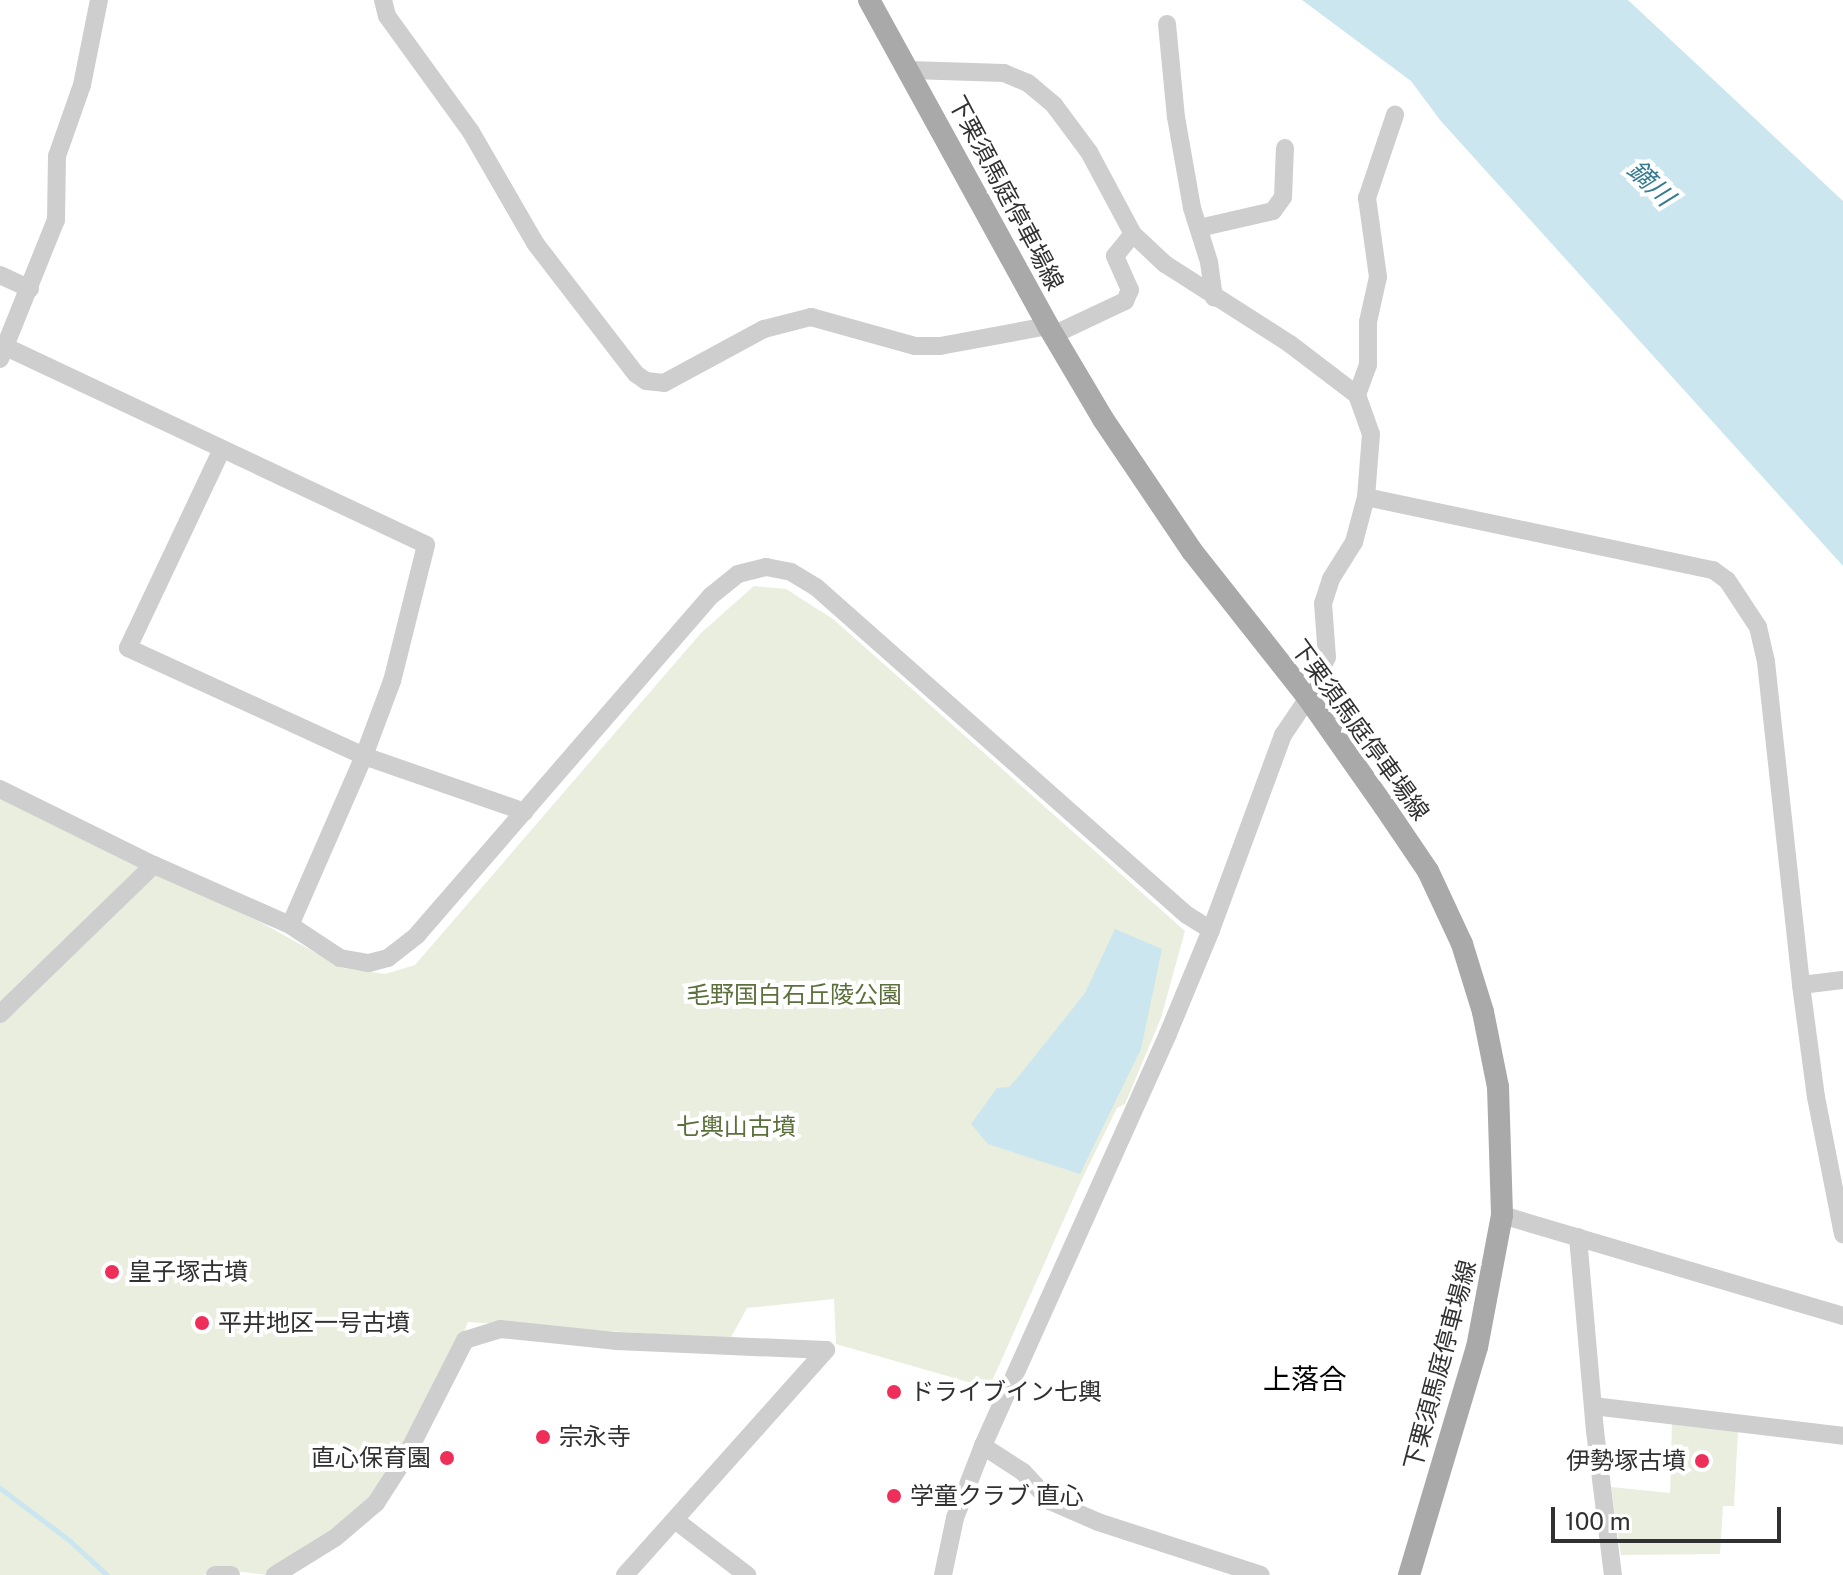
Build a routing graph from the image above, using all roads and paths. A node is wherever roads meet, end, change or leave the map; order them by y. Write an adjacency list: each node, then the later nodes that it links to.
1 (99, 0): 11 (street)
2 (383, 0): 13 (street)
3 (869, 0): 5 (main road, 下栗須馬庭停車場線)
4 (1167, 24): 8 (street)
5 (910, 70): 9 (street); 13 (main road, 下栗須馬庭停車場線)
6 (1395, 115): 15 (street)
7 (1285, 148): 8 (street)
8 (1199, 228): 12 (street)
9 (1133, 234): 12 (street); 13 (street)
10 (0, 275): 11 (street)
11 (30, 289): 14 (street)
12 (1214, 298): 15 (street)
13 (1050, 331): 18 (main road, 下栗須馬庭停車場線)
14 (3, 353): 16 (street)
15 (1357, 395): 17 (street)
16 (222, 449): 19 (street); 19 (street)
17 (1366, 497): 18 (street); 26 (street)
18 (1308, 698): 24 (street); 28 (main road, 下栗須馬庭停車場線)
19 (364, 756): 21 (street); 23 (street)
20 (0, 789): 22 (street)
21 (525, 812): 23 (street); 24 (street)
22 (154, 865): 23 (street); 27 (street)
23 (290, 925)
24 (1211, 930): 34 (street)
25 (1843, 980): 26 (street)
26 (1801, 985): 29 (street)
27 (0, 1014)
28 (1502, 1215): 30 (street); 43 (main road, 下栗須馬庭停車場線)
29 (1843, 1234)
30 (1578, 1237): 31 (street); 32 (street)
31 (1843, 1316)
32 (1593, 1406): 33 (street); 44 (street)
33 (1843, 1436)
34 (983, 1446): 41 (street); 42 (street)
35 (675, 1520): 38 (street); 39 (street); 40 (street)
36 (215, 1575): 37 (street)
37 (231, 1575)
38 (275, 1575)
39 (625, 1575)
40 (747, 1575)
41 (943, 1575)
42 (1261, 1575)
43 (1409, 1575)
44 (1613, 1575)

